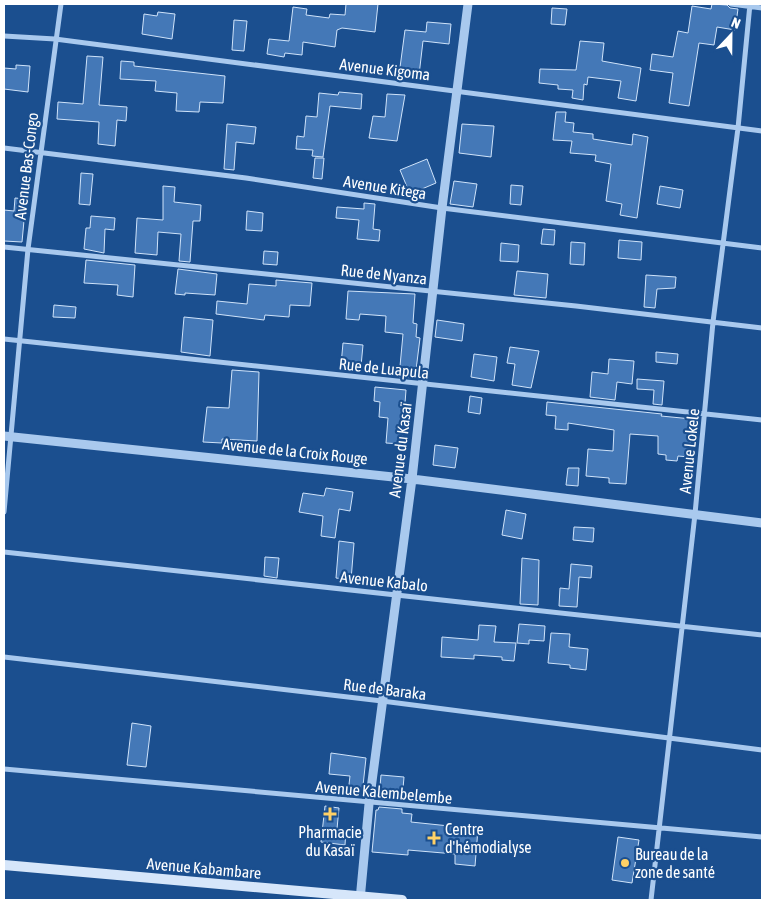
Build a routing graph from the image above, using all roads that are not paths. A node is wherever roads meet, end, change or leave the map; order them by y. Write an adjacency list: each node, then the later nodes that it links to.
1 (60, 4): 7 (street, Avenue Bas-Congo)
2 (468, 4): 8 (street, Avenue du Kasaï)
3 (731, 4): 4 (street)
4 (750, 5): 5 (street); 9 (street, Avenue Lokele)
5 (762, 8)
6 (4, 36): 7 (street, Avenue Kigoma)
7 (55, 39): 8 (street, Avenue Kigoma); 12 (street, Avenue Bas-Congo)
8 (456, 91): 9 (street, Avenue Kigoma); 13 (street, Avenue du Kasaï)
9 (738, 128): 10 (street, Avenue Kigoma); 14 (street, Avenue Lokele)
10 (762, 131)
11 (4, 148): 12 (street, Avenue Kitega)
12 (40, 151): 13 (street, Avenue Kitega); 17 (street, Avenue Bas-Congo)
13 (442, 208): 14 (street, Avenue Kitega); 18 (street, Avenue du Kasaï)
14 (722, 242): 16 (street, Avenue Kitega); 19 (street, Avenue Lokele)
15 (4, 246): 17 (street, Rue de Nyanza)
16 (762, 248)
17 (28, 249): 18 (street, Rue de Nyanza); 22 (street, Avenue Bas-Congo)
18 (433, 291): 19 (street, Rue de Nyanza); 23 (street, Avenue du Kasaï)
19 (713, 322): 20 (street, Rue de Nyanza); 24 (street, Avenue Lokele)
20 (762, 328)
21 (4, 339): 22 (street, Rue de Luapula)
22 (18, 341): 23 (street, Rue de Luapula); 26 (street, Avenue Bas-Congo)
23 (423, 385): 24 (street, Rue de Luapula); 27 (street, Avenue du Kasaï)
24 (705, 414): 25 (street, Rue de Luapula); 29 (street, Avenue Lokele)
25 (762, 420)
26 (8, 436): 27 (street, Avenue de la Croix Rouge); 28 (street, Avenue Bas-Congo)
27 (412, 479): 29 (street, Avenue de la Croix Rouge); 32 (street, Avenue du Kasaï)
28 (4, 512)
29 (695, 514): 30 (street, Avenue de la Croix Rouge); 33 (street, Avenue Lokele)
30 (762, 523)
31 (4, 552): 32 (street, Avenue Kabalo)
32 (398, 595): 33 (street, Avenue Kabalo); 36 (street, Avenue du Kasaï)
33 (683, 627): 34 (street, Avenue Kabalo); 37 (street, Avenue Lokele)
34 (762, 635)
35 (4, 657): 36 (street, Rue de Baraka)
36 (382, 701): 37 (street, Rue de Baraka); 40 (street, Avenue du Kasaï)
37 (668, 737): 38 (street, Rue de Baraka); 41 (street, Avenue Lokele)
38 (762, 750)
39 (4, 769): 40 (street, Avenue Kalembelembe)
40 (369, 804): 41 (street, Avenue Kalembelembe); 44 (street, Avenue du Kasaï)
41 (659, 828): 42 (street, Avenue Kalembelembe); 46 (street, Avenue Lokele)
42 (762, 837)
43 (4, 866): 44 (main road, Avenue Kabambare)
44 (360, 898): 45 (main road, Avenue Kabambare)
45 (402, 900)
46 (651, 900)

